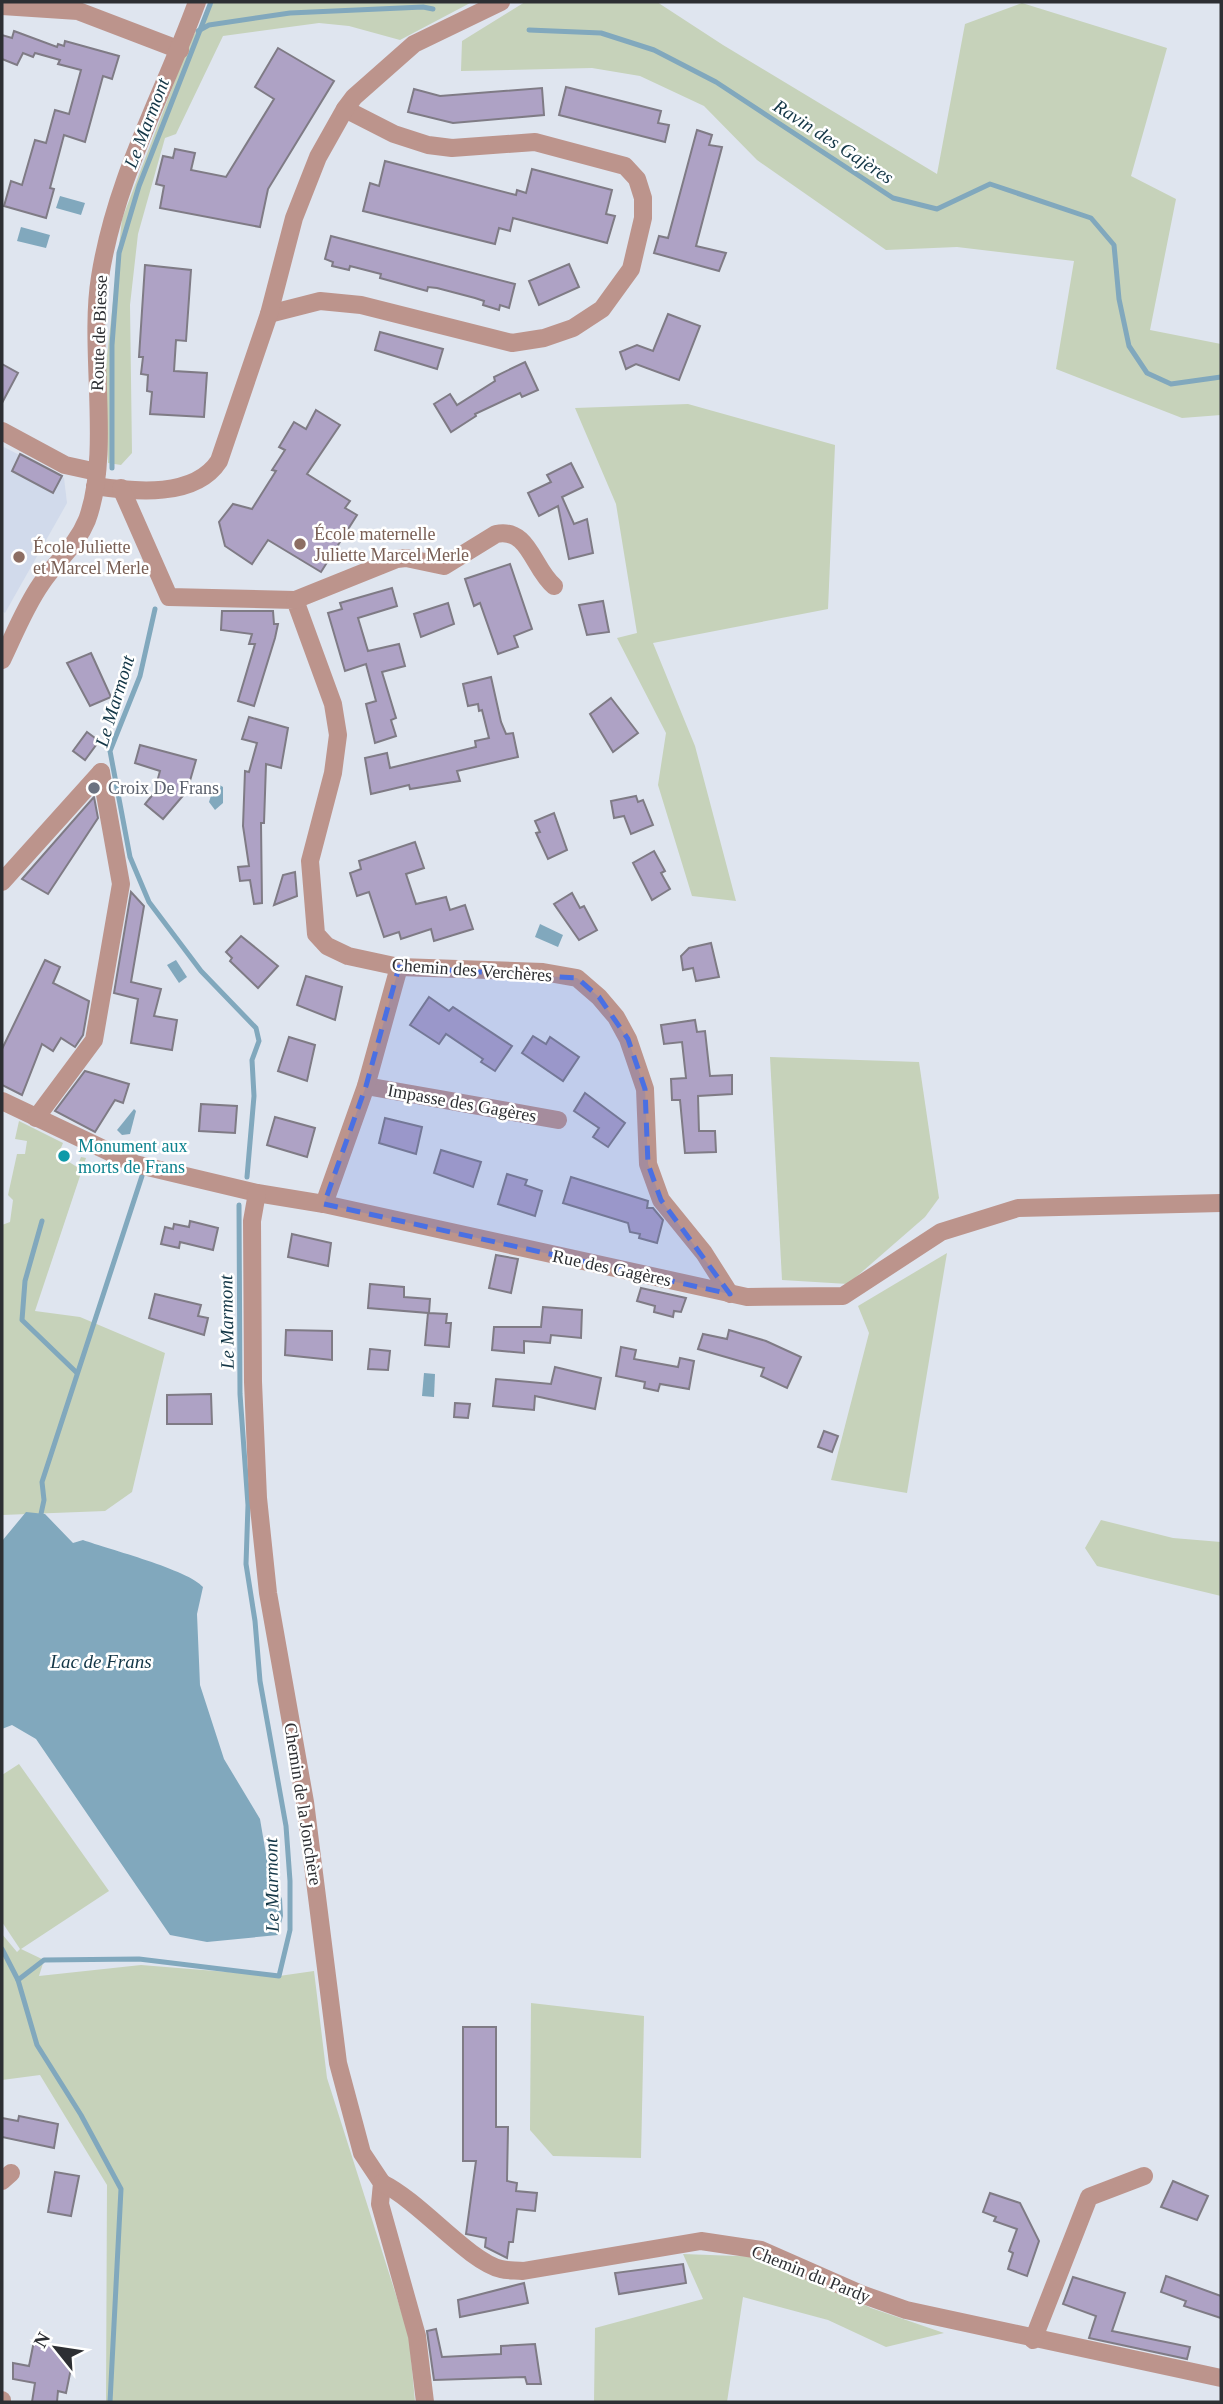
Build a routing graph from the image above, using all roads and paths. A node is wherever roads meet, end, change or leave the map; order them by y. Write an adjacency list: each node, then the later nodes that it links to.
1 (197, 2): 4 (street, Route de Biesse)
2 (502, 2): 5 (street)
3 (2, 6): 4 (street)
4 (180, 50): 8 (street, Route de Biesse)
5 (345, 110): 6 (street); 6 (street)
6 (269, 314): 9 (street)
7 (2, 431): 8 (street)
8 (96, 479): 9 (street); 12 (street, Route de Biesse)
9 (121, 488): 11 (street)
10 (554, 586): 11 (street)
11 (295, 600): 14 (street, Chemin des Verchères)
12 (2, 660)
13 (2, 882): 17 (street)
14 (399, 967): 15 (street, Impasse des Gagères); 22 (street, Chemin des Verchères)
15 (366, 1086): 18 (street, Impasse des Gagères); 21 (street, Impasse des Gagères)
16 (2, 1101): 17 (street, Rue des Gagères)
17 (36, 1118): 19 (street, Rue des Gagères)
18 (558, 1121)
19 (257, 1193): 21 (street, Rue des Gagères); 24 (street, Chemin de la Jonchère)
20 (1221, 1203): 22 (street, Rue des Gagères)
21 (324, 1204): 22 (street, Rue des Gagères)
22 (730, 1294)
23 (1144, 2176): 25 (street)
24 (382, 2183): 25 (street, Chemin du Pardy); 27 (street)
25 (1033, 2340): 26 (street, Chemin du Pardy)
26 (1221, 2378)
27 (425, 2402)

